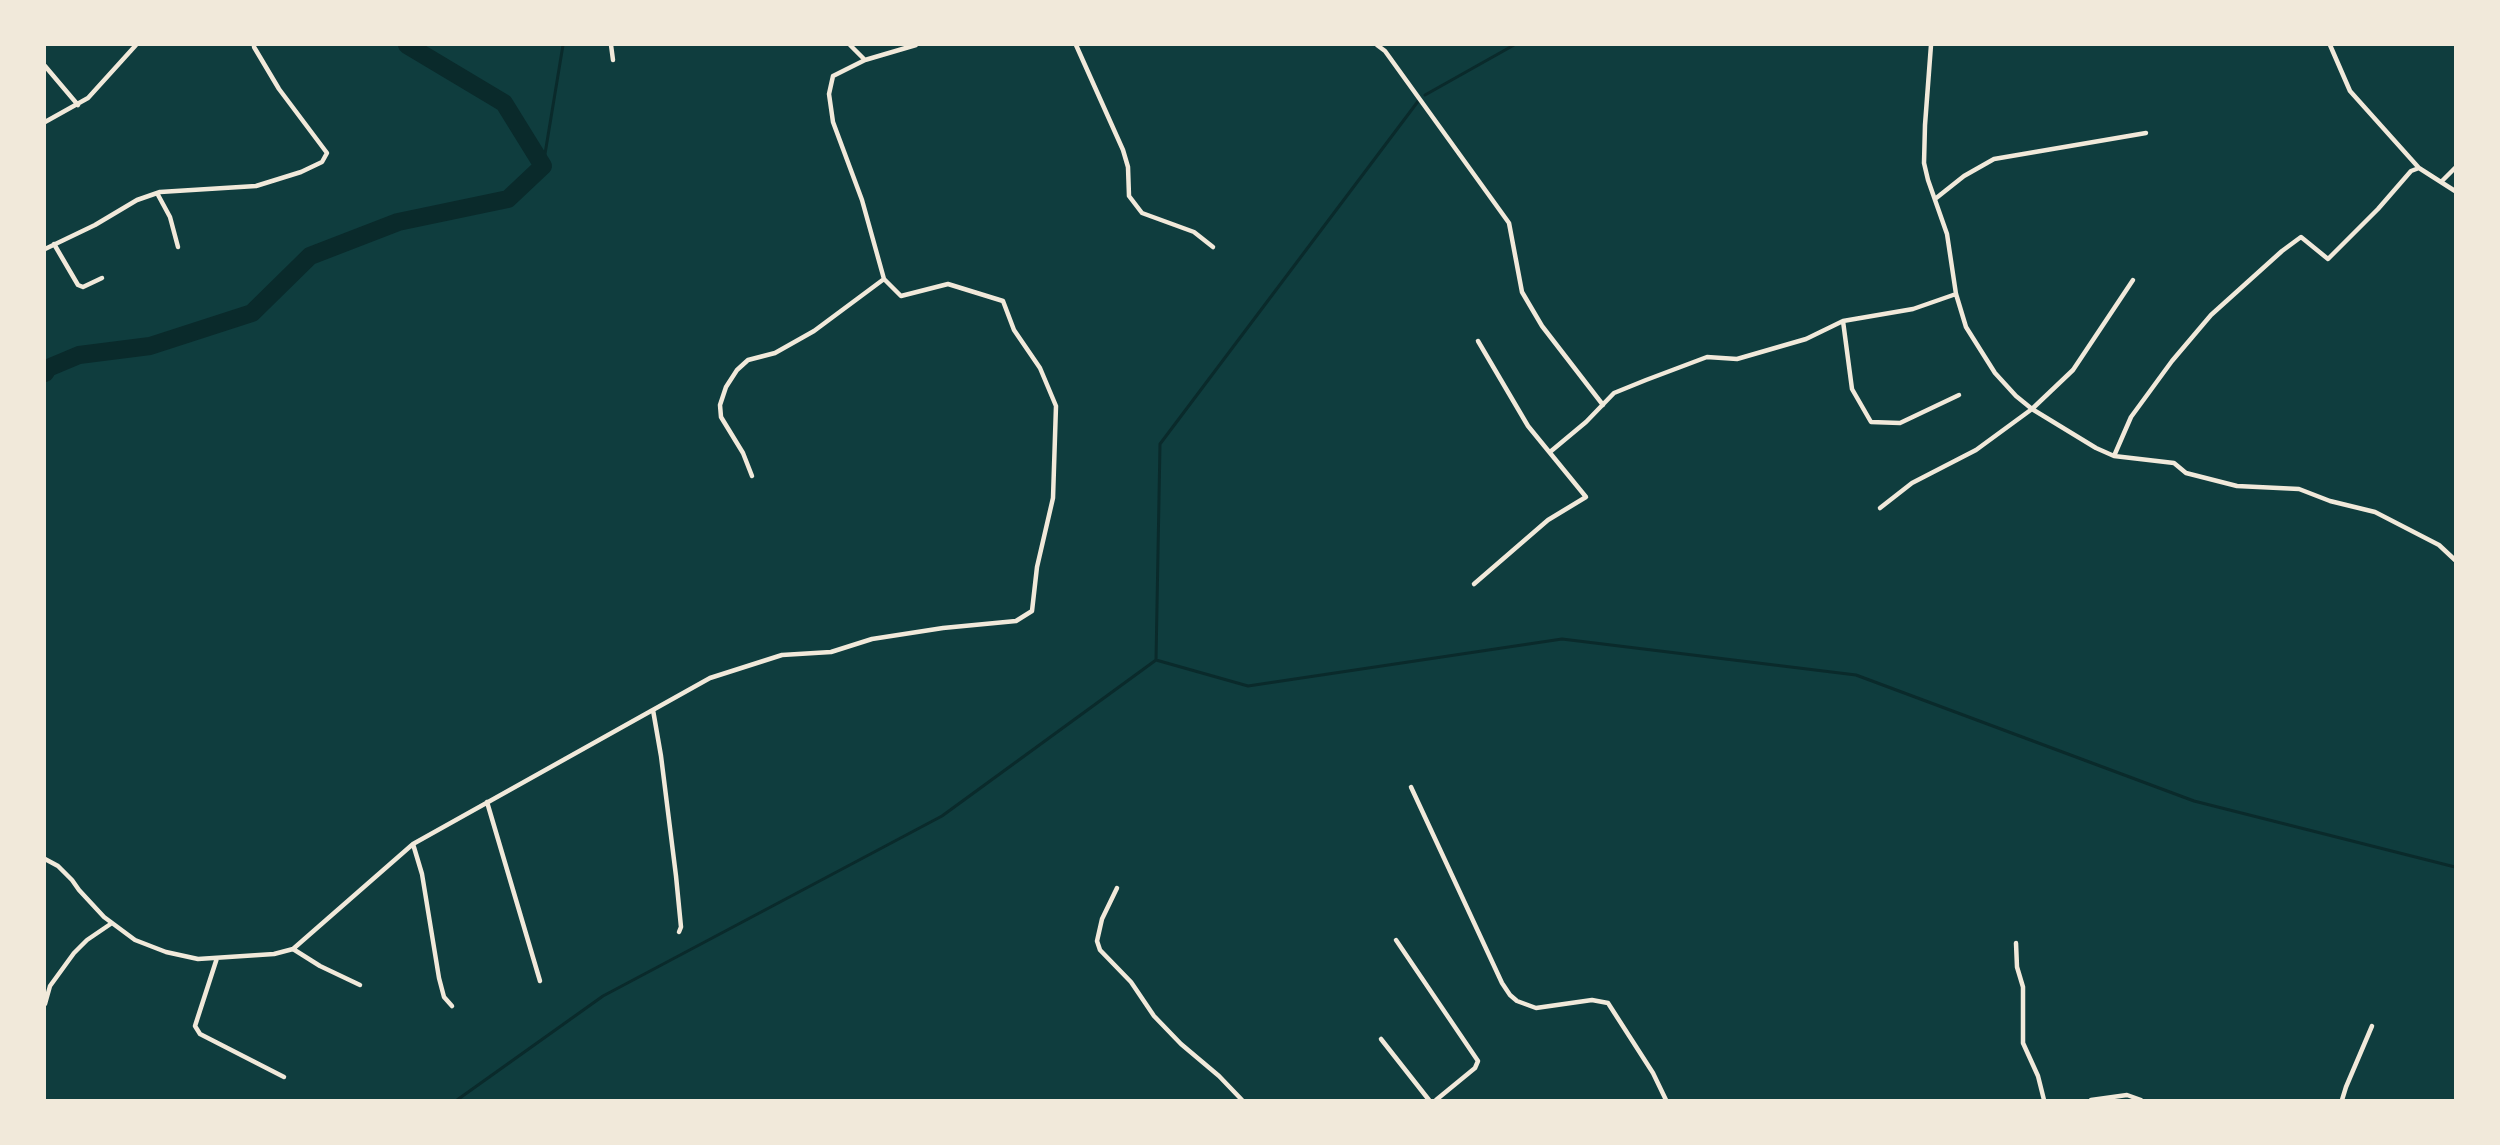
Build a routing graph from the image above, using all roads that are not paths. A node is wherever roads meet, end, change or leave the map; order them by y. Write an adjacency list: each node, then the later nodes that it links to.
1 (136, 45): 13 (street)
2 (611, 45): 10 (street)
3 (850, 45): 11 (street)
4 (916, 45): 11 (street)
5 (1076, 45): 24 (street)
6 (1377, 45): 33 (street)
7 (1931, 45): 21 (street)
8 (2330, 45): 16 (street)
9 (254, 47): 20 (street)
10 (613, 60)
11 (865, 60): 27 (street)
12 (45, 66): 13 (street)
13 (78, 105): 14 (street)
14 (45, 122)
15 (2146, 133): 21 (street)
16 (2420, 168): 18 (street); 36 (street)
17 (2455, 168): 18 (street)
18 (2442, 181): 19 (street)
19 (2455, 191)
20 (157, 193): 22 (street); 23 (street)
21 (1935, 199): 29 (street)
22 (54, 244): 25 (street); 26 (street)
23 (178, 247)
24 (1213, 247)
25 (45, 249)
26 (102, 278)
27 (884, 279): 37 (street); 41 (street)
28 (2133, 280): 34 (street)
29 (1956, 294): 30 (street); 34 (street)
30 (1843, 321): 32 (street); 33 (street)
31 (1478, 341): 35 (street)
32 (1959, 395)
33 (1603, 405): 35 (street)
34 (2032, 409): 36 (street); 38 (street)
35 (1550, 452): 40 (street)
36 (2114, 456): 39 (street)
37 (752, 476)
38 (1881, 508)
39 (2455, 560)
40 (1474, 584)
41 (653, 710): 43 (street); 48 (street)
42 (1412, 787): 63 (street)
43 (487, 802): 44 (street); 53 (street)
44 (413, 844): 51 (street); 56 (street)
45 (45, 859): 47 (street)
46 (1117, 888): 60 (street)
47 (112, 923): 52 (street); 55 (street)
48 (679, 932)
49 (1396, 940): 62 (street)
50 (2016, 943): 64 (street)
51 (293, 950): 52 (street); 54 (street)
52 (217, 958): 59 (street)
53 (540, 981)
54 (360, 985)
55 (45, 1004)
56 (452, 1006)
57 (2372, 1026): 67 (street)
58 (1381, 1040): 61 (street)
59 (284, 1077)
60 (1242, 1100)
61 (1429, 1100)
62 (1436, 1100)
63 (1666, 1100)
64 (2044, 1100)
65 (2091, 1100): 66 (street)
66 (2141, 1100)
67 (2342, 1100)

